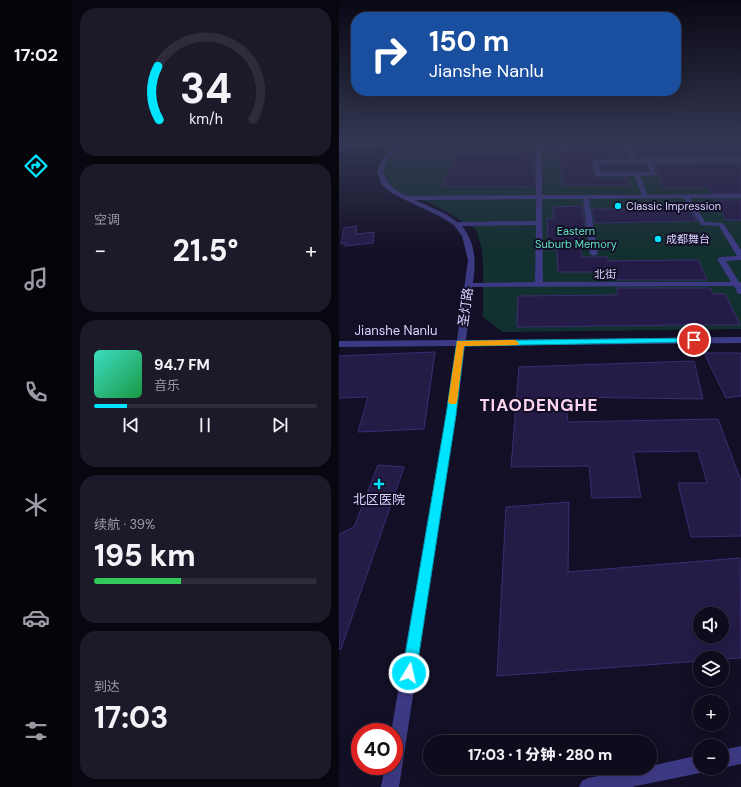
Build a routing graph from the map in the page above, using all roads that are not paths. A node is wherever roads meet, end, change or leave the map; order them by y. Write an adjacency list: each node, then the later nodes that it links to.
1 (539, 179): 7 (street)
2 (637, 179): 4 (street)
3 (376, 189): 9 (street, 圣灯路)
4 (646, 196): 5 (street); 8 (street)
5 (686, 196): 6 (street); 13 (street)
6 (741, 196)
7 (539, 197): 8 (street); 9 (street); 10 (street)
8 (585, 197): 12 (street)
9 (392, 198): 11 (street, 圣灯路)
10 (539, 223): 11 (street); 16 (street)
11 (457, 224): 15 (street, 圣灯路)
12 (593, 254)
13 (741, 257): 14 (street)
14 (739, 284): 16 (street, 北街); 17 (street)
15 (468, 285): 16 (street, 北街); 19 (street, 圣灯路)
16 (539, 285)
17 (741, 292)
18 (741, 340): 19 (street, Jianshe Nanlu)
19 (460, 343): 20 (street, Jianshe Nanlu); 21 (street, 圣灯路)
20 (339, 344)
21 (401, 723)
22 (741, 755): 23 (street)
23 (729, 758)
24 (693, 765): 27 (street)
25 (392, 775): 26 (street, 圣灯路)
26 (390, 787)
27 (588, 787)

